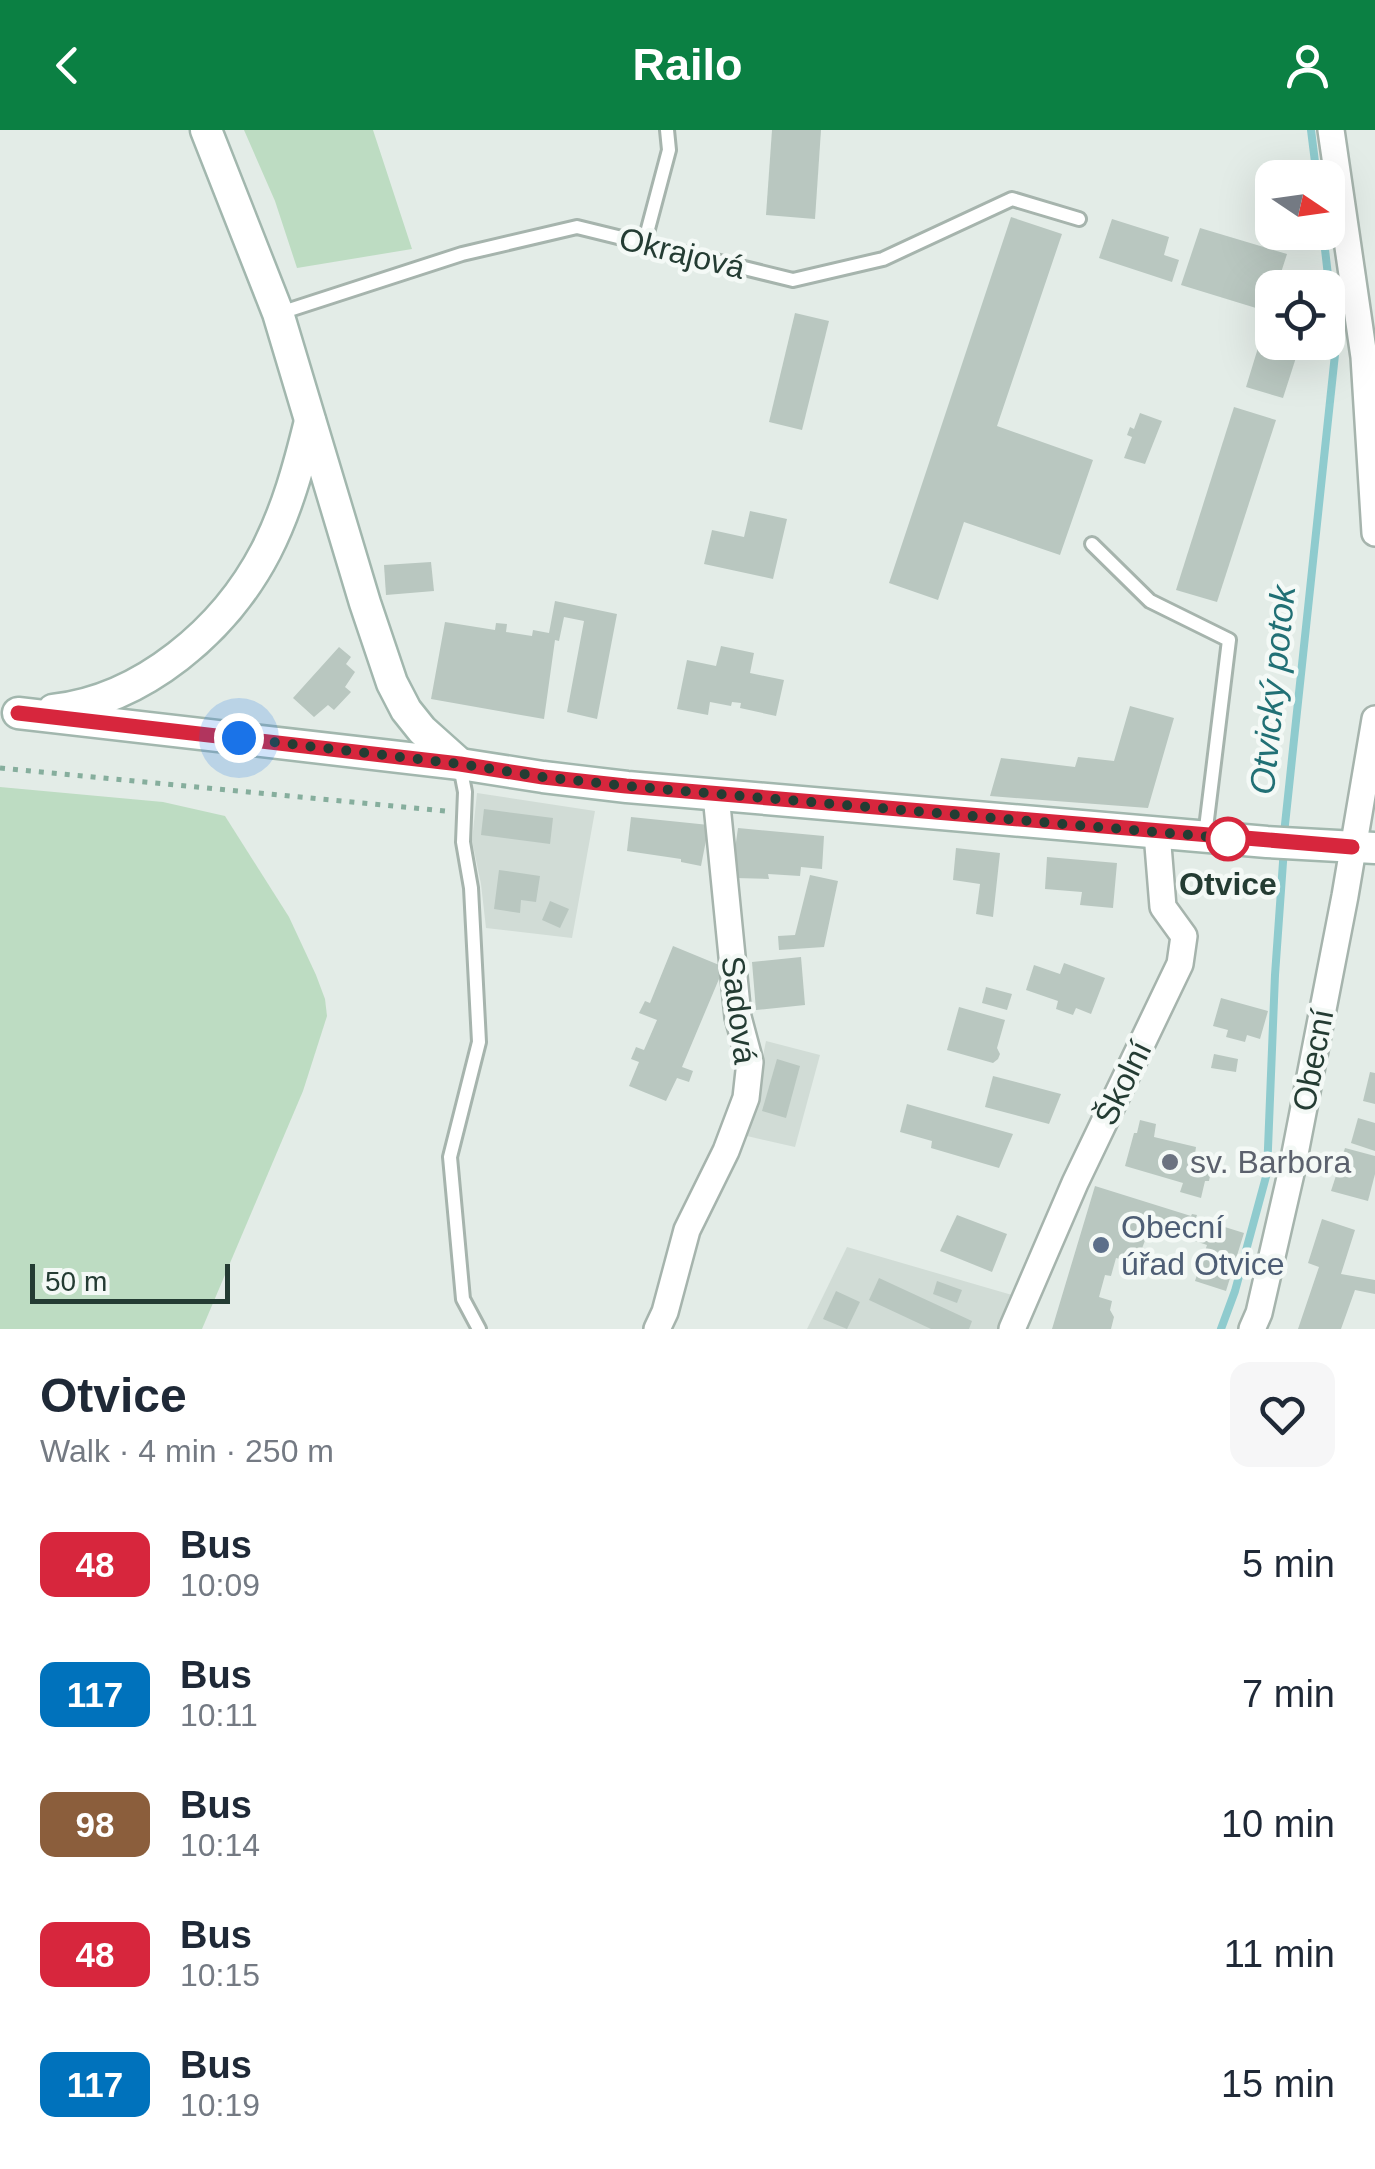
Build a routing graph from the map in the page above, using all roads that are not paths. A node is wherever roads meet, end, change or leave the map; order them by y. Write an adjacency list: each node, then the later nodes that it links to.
1 (206, 130): 6 (main road)
2 (667, 130): 5 (lane)
3 (1331, 130): 8 (street)
4 (1078, 219): 5 (lane, Okrajová)
5 (644, 244): 6 (lane, Okrajová)
6 (278, 313): 7 (main road)
7 (311, 418): 10 (main road); 12 (main road)
8 (1375, 533)
9 (1092, 544): 15 (lane)
10 (9, 712): 12 (main road)
11 (1375, 719): 16 (street, Obecní)
12 (460, 764): 13 (main road); 17 (lane)
13 (716, 795): 14 (main road); 18 (street, Sadová)
14 (1157, 832): 15 (main road); 19 (street, Školní)
15 (1205, 836): 16 (main road)
16 (1364, 848): 20 (street, Obecní)
17 (479, 1329)
18 (657, 1329)
19 (1012, 1329)
20 (1252, 1329)

